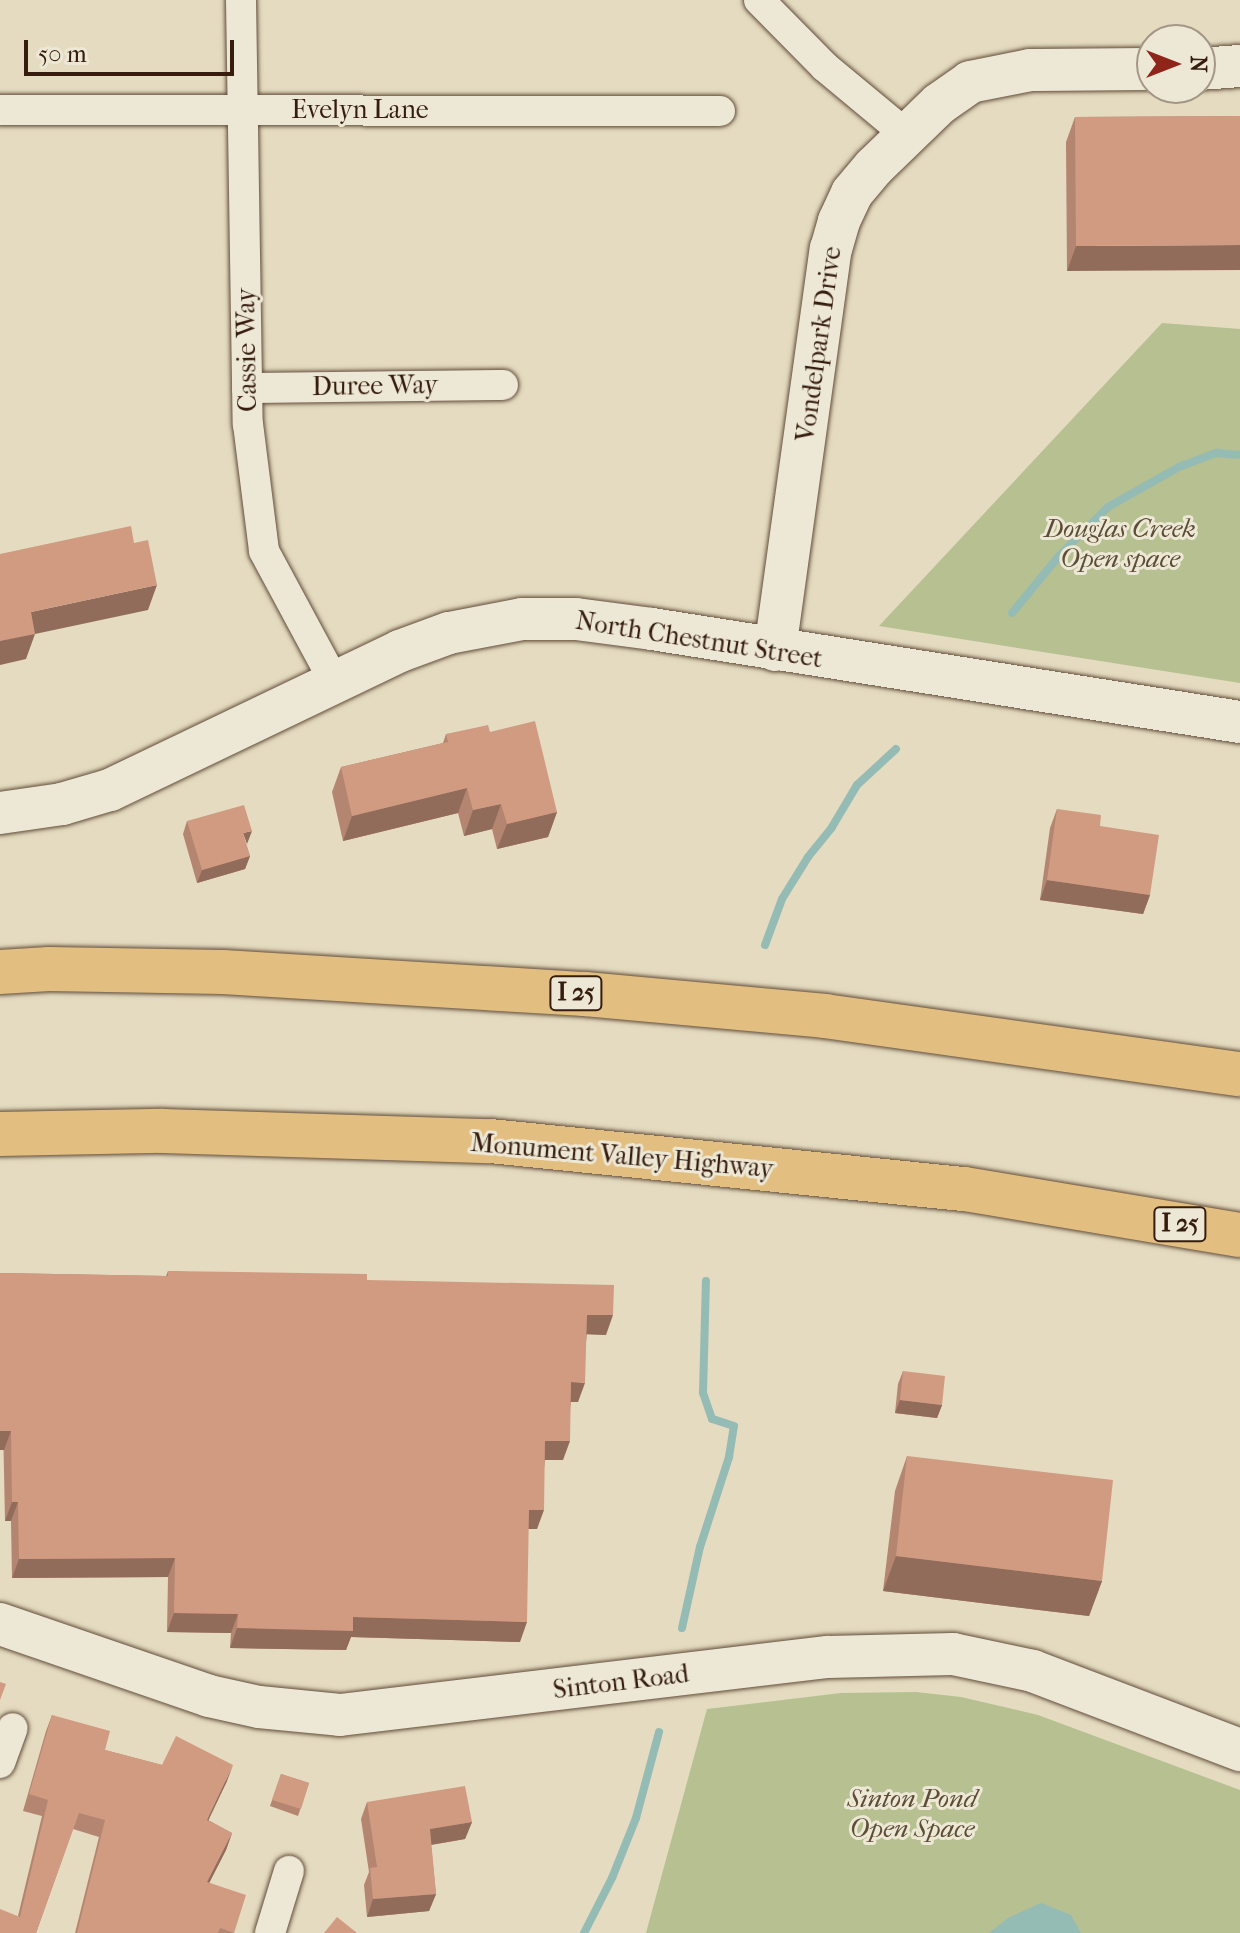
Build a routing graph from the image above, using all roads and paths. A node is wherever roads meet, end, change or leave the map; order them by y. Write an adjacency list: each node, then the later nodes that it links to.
1 (241, 0): 6 (street, Cassie Way)
2 (759, 0): 9 (street)
3 (1240, 66): 4 (street)
4 (1216, 68)
5 (1136, 69): 9 (street, Vondelpark Drive)
6 (244, 109): 7 (street, Evelyn Lane); 8 (street, Evelyn Lane); 11 (street, Cassie Way)
7 (0, 110)
8 (720, 111)
9 (907, 135): 12 (street, Vondelpark Drive)
10 (503, 385): 11 (street, Duree Way)
11 (247, 388): 13 (street, Cassie Way)
12 (775, 650): 13 (street, North Chestnut Street); 14 (street, North Chestnut Street)
13 (334, 681): 15 (street, North Chestnut Street)
14 (1240, 722)
15 (0, 813)
16 (0, 972): 17 (highway, I 25)
17 (1240, 1074)
18 (0, 1134): 19 (highway, Monument Valley Highway / I 25)
19 (1240, 1235)
20 (0, 1624): 22 (street, Sinton Road)
21 (13, 1728): 23 (street)
22 (1240, 1750)
23 (0, 1763)
24 (289, 1871): 25 (street)
25 (270, 1933)

